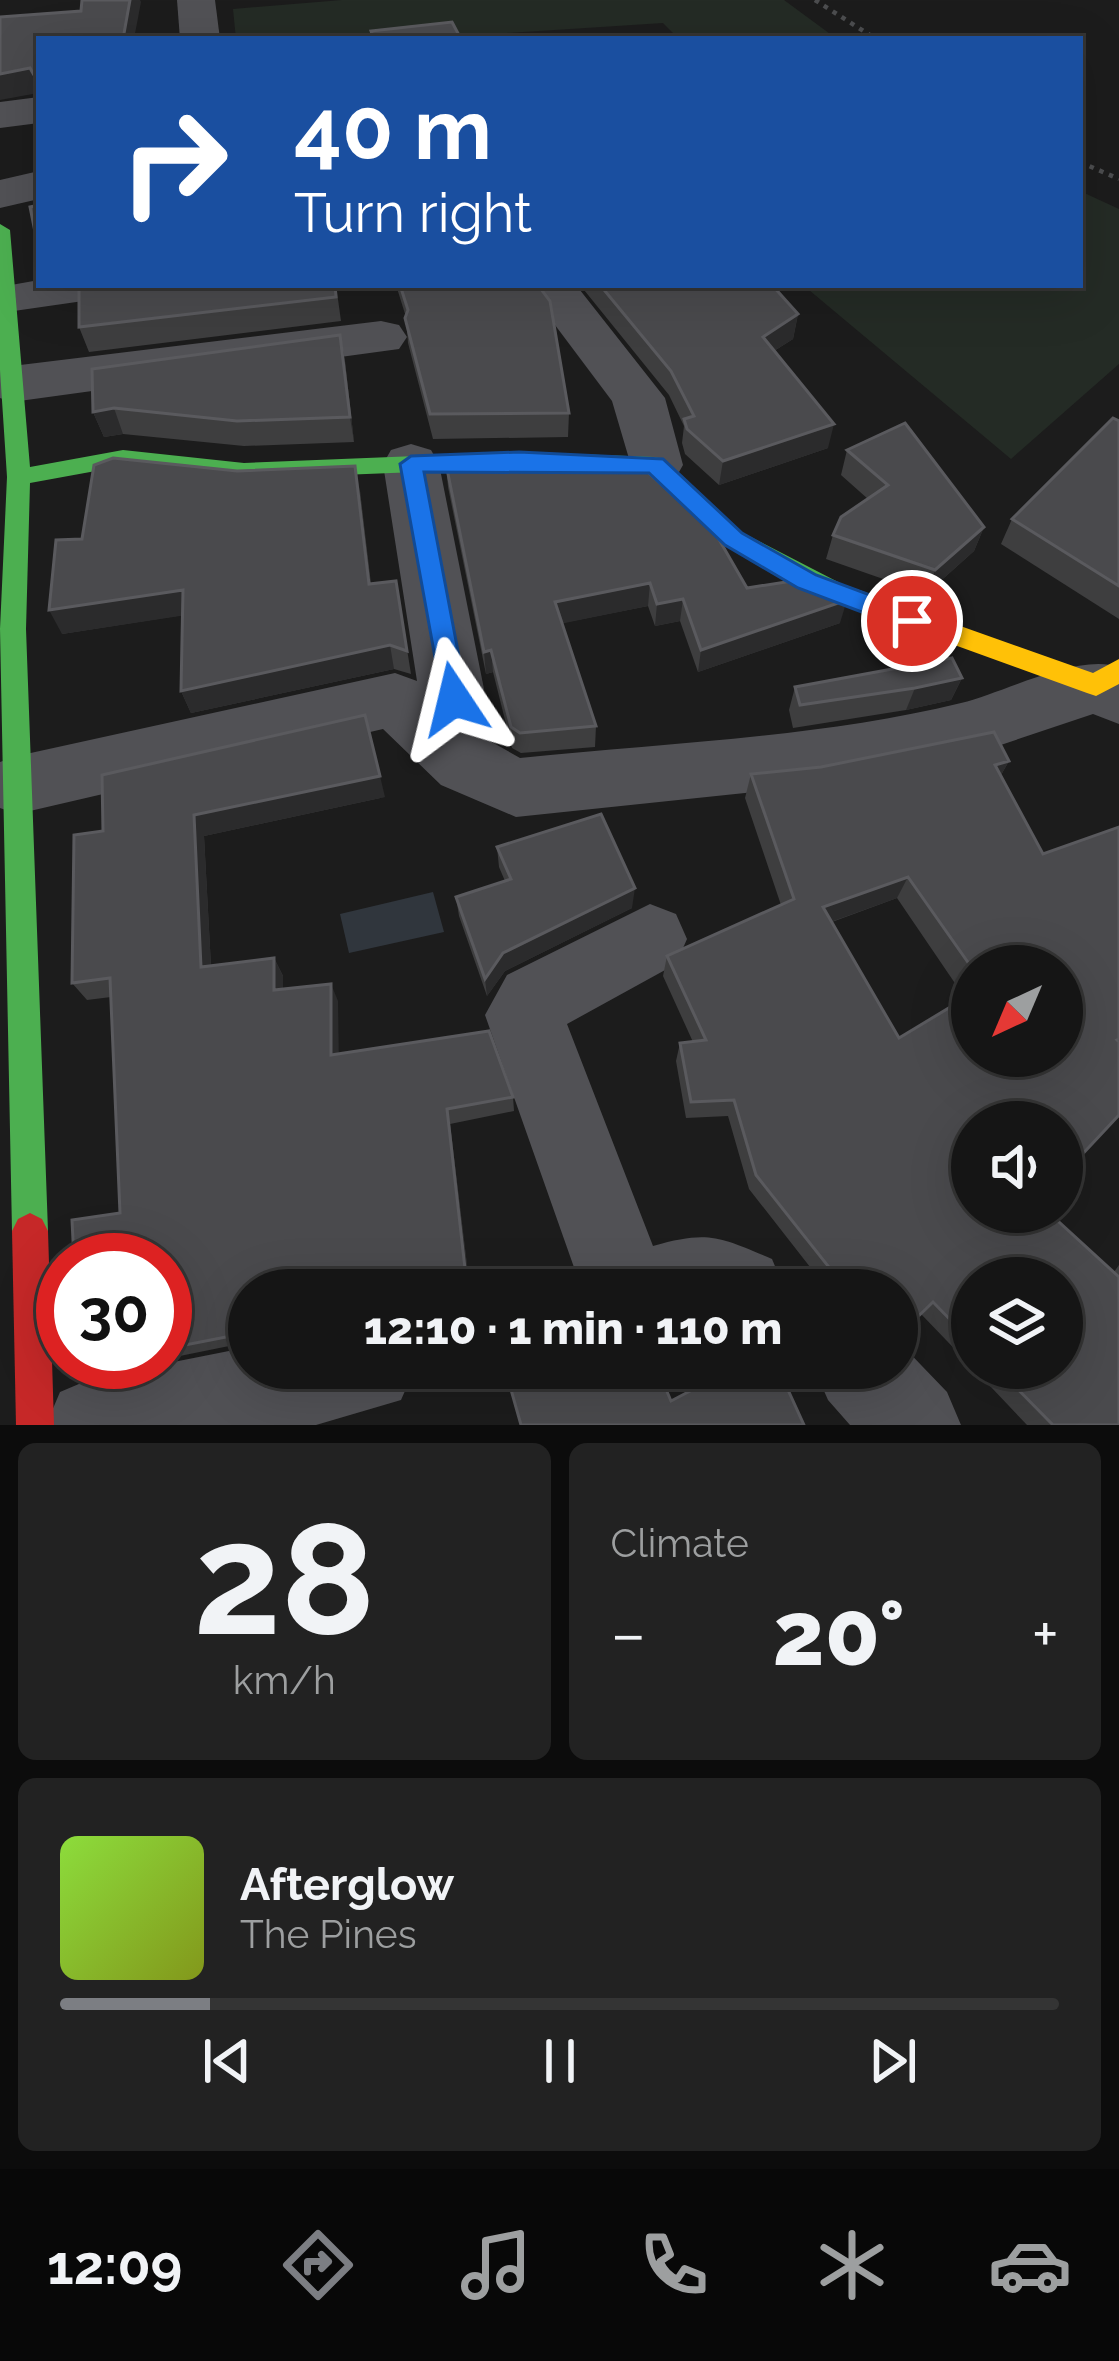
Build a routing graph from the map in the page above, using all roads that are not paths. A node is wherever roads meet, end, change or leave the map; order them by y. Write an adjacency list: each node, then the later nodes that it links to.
1 (196, 0): 2 (street)
2 (200, 36)
3 (36, 110): 4 (street)
4 (0, 115)
5 (36, 185): 6 (street)
6 (0, 194)
7 (0, 230): 10 (main road)
8 (82, 288): 10 (street)
9 (552, 288): 14 (street)
10 (8, 300): 12 (main road)
11 (381, 337): 12 (street)
12 (12, 384): 15 (main road)
13 (411, 464): 14 (main road); 15 (main road); 17 (street)
14 (655, 465): 16 (main road)
15 (19, 478): 18 (main road)
16 (1111, 684): 17 (street)
17 (438, 740): 18 (street)
18 (17, 785): 23 (main road)
19 (650, 939): 20 (street)
20 (618, 1269)
21 (267, 1389): 24 (street)
22 (880, 1389): 25 (street)
23 (35, 1425)
24 (93, 1425)
25 (914, 1425)

